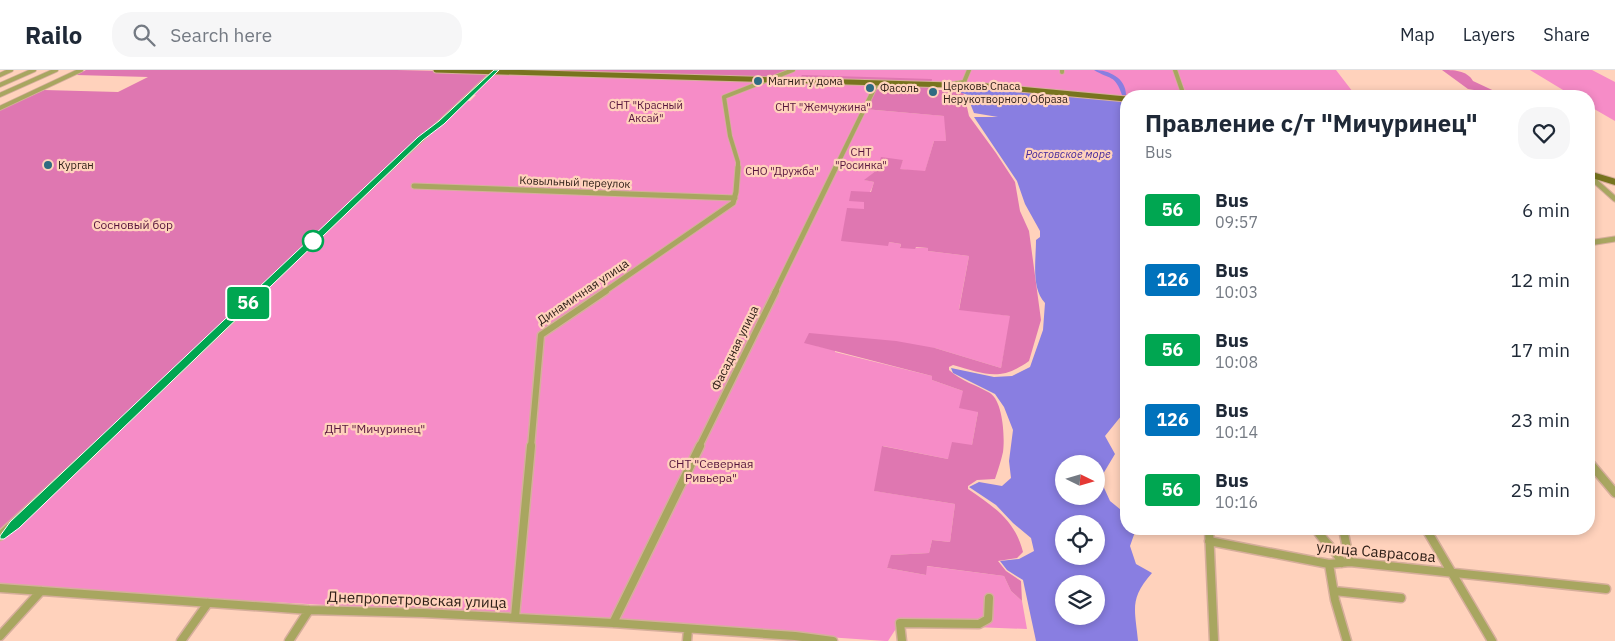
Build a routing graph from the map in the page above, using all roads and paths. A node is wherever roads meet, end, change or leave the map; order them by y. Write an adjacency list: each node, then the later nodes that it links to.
1 (10, 70): 10 (street)
2 (34, 70): 13 (street)
3 (56, 70): 16 (street)
4 (81, 70): 18 (street)
5 (436, 70): 6 (main road)
6 (496, 70): 11 (main road); 33 (street)
7 (793, 70): 11 (street)
8 (969, 70): 14 (street)
9 (1175, 70): 15 (street)
10 (0, 75)
11 (773, 79): 12 (main road); 23 (street)
12 (877, 83): 14 (main road); 47 (street, Фасадная улица)
13 (0, 85)
14 (951, 85): 17 (main road)
15 (1182, 90)
16 (0, 95)
17 (1120, 98)
18 (0, 108)
19 (1595, 176): 21 (main road)
20 (1595, 180): 24 (street)
21 (1615, 182)
22 (414, 186): 23 (street, Ковыльный переулок)
23 (735, 198): 46 (street, Динамичная улица)
24 (1615, 199)
25 (1615, 239): 26 (street)
26 (1595, 242)
27 (1595, 469): 28 (street)
28 (1615, 493)
29 (1209, 535): 34 (street)
30 (1318, 535): 35 (street)
31 (1344, 535): 35 (street)
32 (1430, 535): 37 (street)
33 (0, 536)
34 (1209, 541): 36 (street, улица Саврасова); 56 (street)
35 (1346, 563): 36 (street, улица Саврасова); 37 (street, улица Саврасова)
36 (1329, 564): 41 (street)
37 (1452, 572): 39 (street, улица Саврасова); 58 (street)
38 (0, 588): 40 (street, Днепропетровская улица)
39 (1606, 588)
40 (41, 591): 44 (street, Днепропетровская улица); 49 (street)
41 (1334, 591): 43 (street); 57 (street)
42 (989, 598): 55 (street)
43 (1401, 598)
44 (208, 603): 45 (street, Днепропетровская улица); 51 (street)
45 (308, 610): 46 (street, Днепропетровская улица); 52 (street)
46 (515, 617): 47 (street, Днепропетровская улица)
47 (613, 623): 48 (street, Днепропетровская улица)
48 (688, 629): 50 (street, Днепропетровская улица); 53 (street)
49 (0, 636)
50 (794, 639): 54 (street, Днепропетровская улица)
51 (181, 641)
52 (289, 641)
53 (687, 641)
54 (833, 641)
55 (902, 641)
56 (1214, 641)
57 (1347, 641)
58 (1492, 641)

